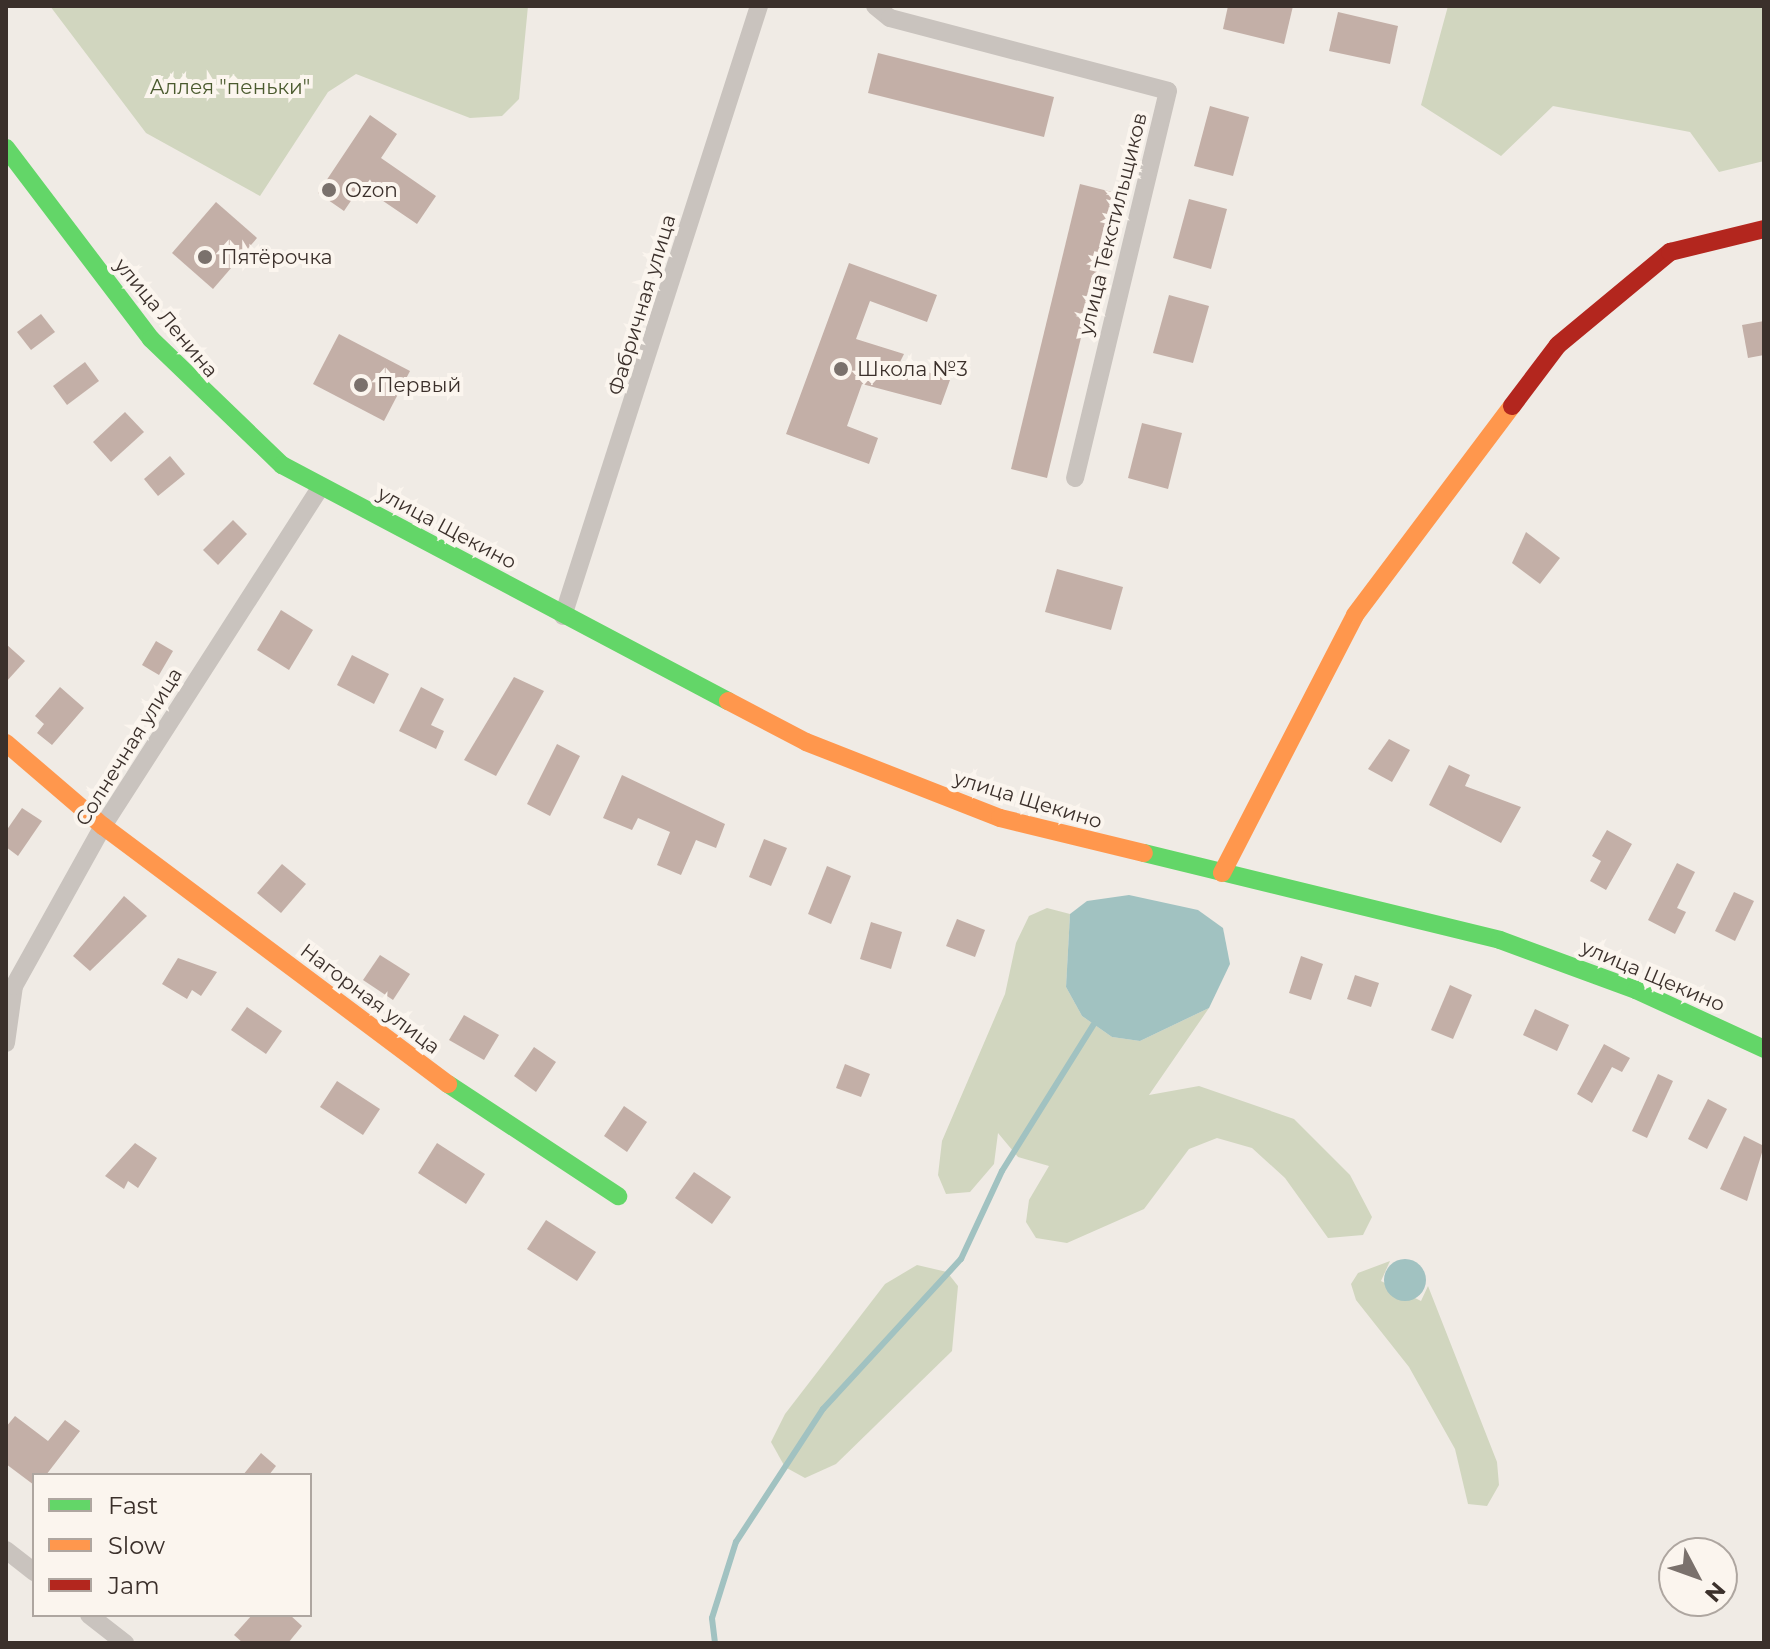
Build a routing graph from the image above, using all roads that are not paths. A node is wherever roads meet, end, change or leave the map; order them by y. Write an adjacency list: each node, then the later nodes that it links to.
1 (759, 6): 7 (street, Фабричная улица)
2 (875, 6): 5 (street, улица Текстильщиков)
3 (6, 148): 6 (main road, улица Ленина)
4 (1764, 229): 10 (main road)
5 (1075, 478)
6 (321, 487): 7 (main road, улица Щекино); 9 (street, Солнечная улица)
7 (563, 616): 10 (main road, улица Щекино)
8 (6, 743): 9 (main road, Нагорная улица)
9 (103, 826): 11 (street, Солнечная улица); 14 (main road, Нагорная улица)
10 (1222, 873): 13 (main road, улица Щекино)
11 (6, 1006): 12 (street, Солнечная улица)
12 (6, 1043)
13 (1764, 1049)
14 (618, 1196)
15 (6, 1550): 16 (street)
16 (32, 1570)
17 (92, 1617): 18 (street)
18 (125, 1643)

